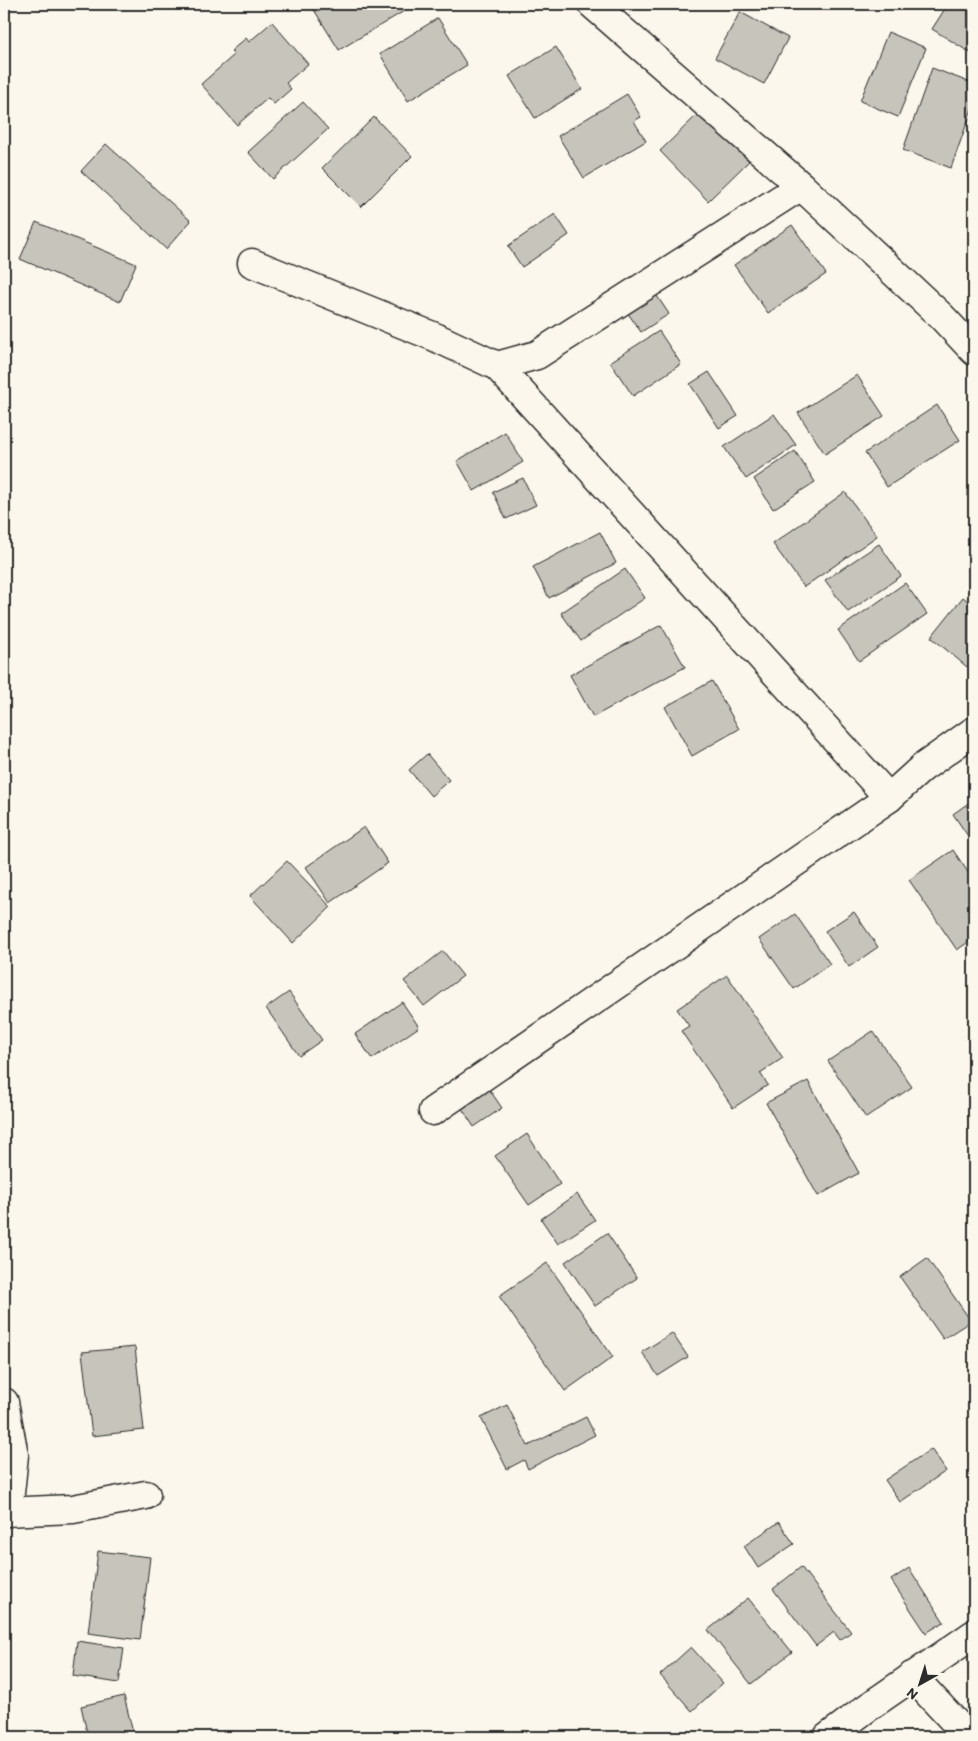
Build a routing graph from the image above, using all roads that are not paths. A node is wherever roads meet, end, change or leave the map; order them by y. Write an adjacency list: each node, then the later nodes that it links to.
1 (592, 4): 2 (street)
2 (801, 186): 4 (street); 5 (street)
3 (252, 263): 5 (street)
4 (974, 351)
5 (497, 366): 7 (street)
6 (974, 731): 7 (street)
7 (889, 798): 8 (street)
8 (433, 1111)
9 (4, 1402): 11 (street)
10 (146, 1495): 11 (street)
11 (6, 1512)
12 (974, 1634): 13 (street)
13 (912, 1676): 14 (street); 15 (street)
14 (828, 1737)
15 (969, 1737)

